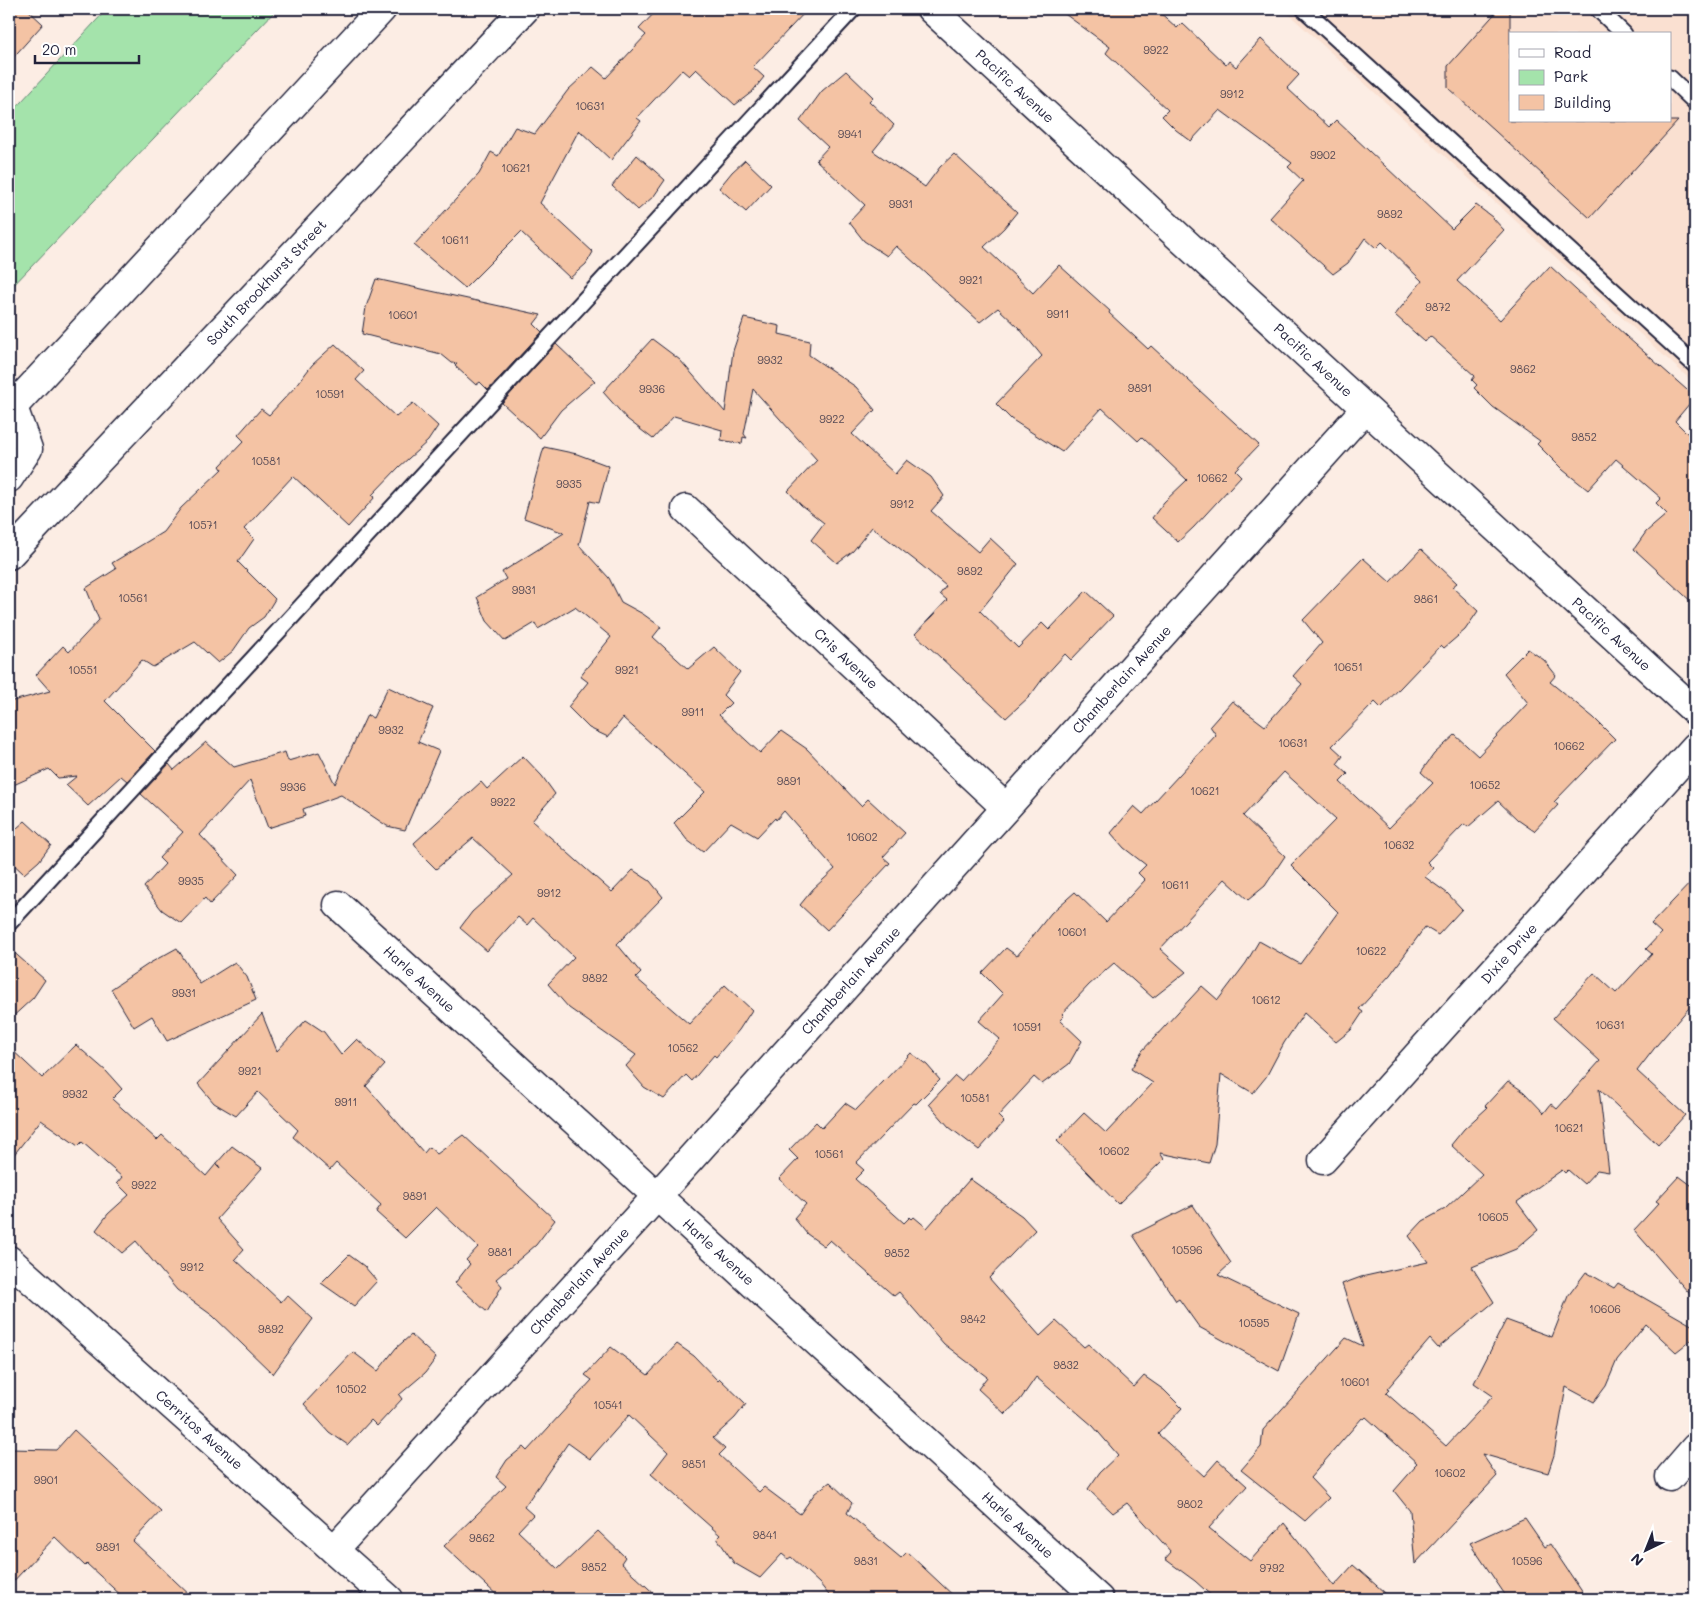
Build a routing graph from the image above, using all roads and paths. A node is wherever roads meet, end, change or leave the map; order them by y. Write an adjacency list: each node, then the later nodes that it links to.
1 (382, 9): 11 (street)
2 (525, 9): 15 (street, South Brookhurst Street)
3 (853, 9): 20 (lane)
4 (931, 9): 12 (street, Pacific Avenue)
5 (1304, 9): 10 (lane)
6 (1598, 9): 7 (lane)
7 (1622, 32)
8 (1672, 80): 9 (lane)
9 (1695, 102)
10 (1695, 365)
11 (10, 407): 13 (street)
12 (1365, 409): 16 (street, Pacific Avenue); 18 (street, Chamberlain Avenue)
13 (9, 478)
14 (686, 509): 18 (street, Cris Avenue)
15 (9, 555)
16 (1695, 711)
17 (1695, 747): 21 (street, Dixie Drive)
18 (1006, 808): 22 (street, Chamberlain Avenue)
19 (338, 905): 22 (street, Harle Avenue)
20 (9, 923)
21 (1323, 1160)
22 (657, 1196): 26 (street, Chamberlain Avenue); 28 (street, Harle Avenue)
23 (9, 1260): 26 (street, Cerritos Avenue)
24 (1695, 1448): 25 (street)
25 (1670, 1477)
26 (334, 1550): 27 (street, Cerritos Avenue)
27 (389, 1599)
28 (1099, 1599)

